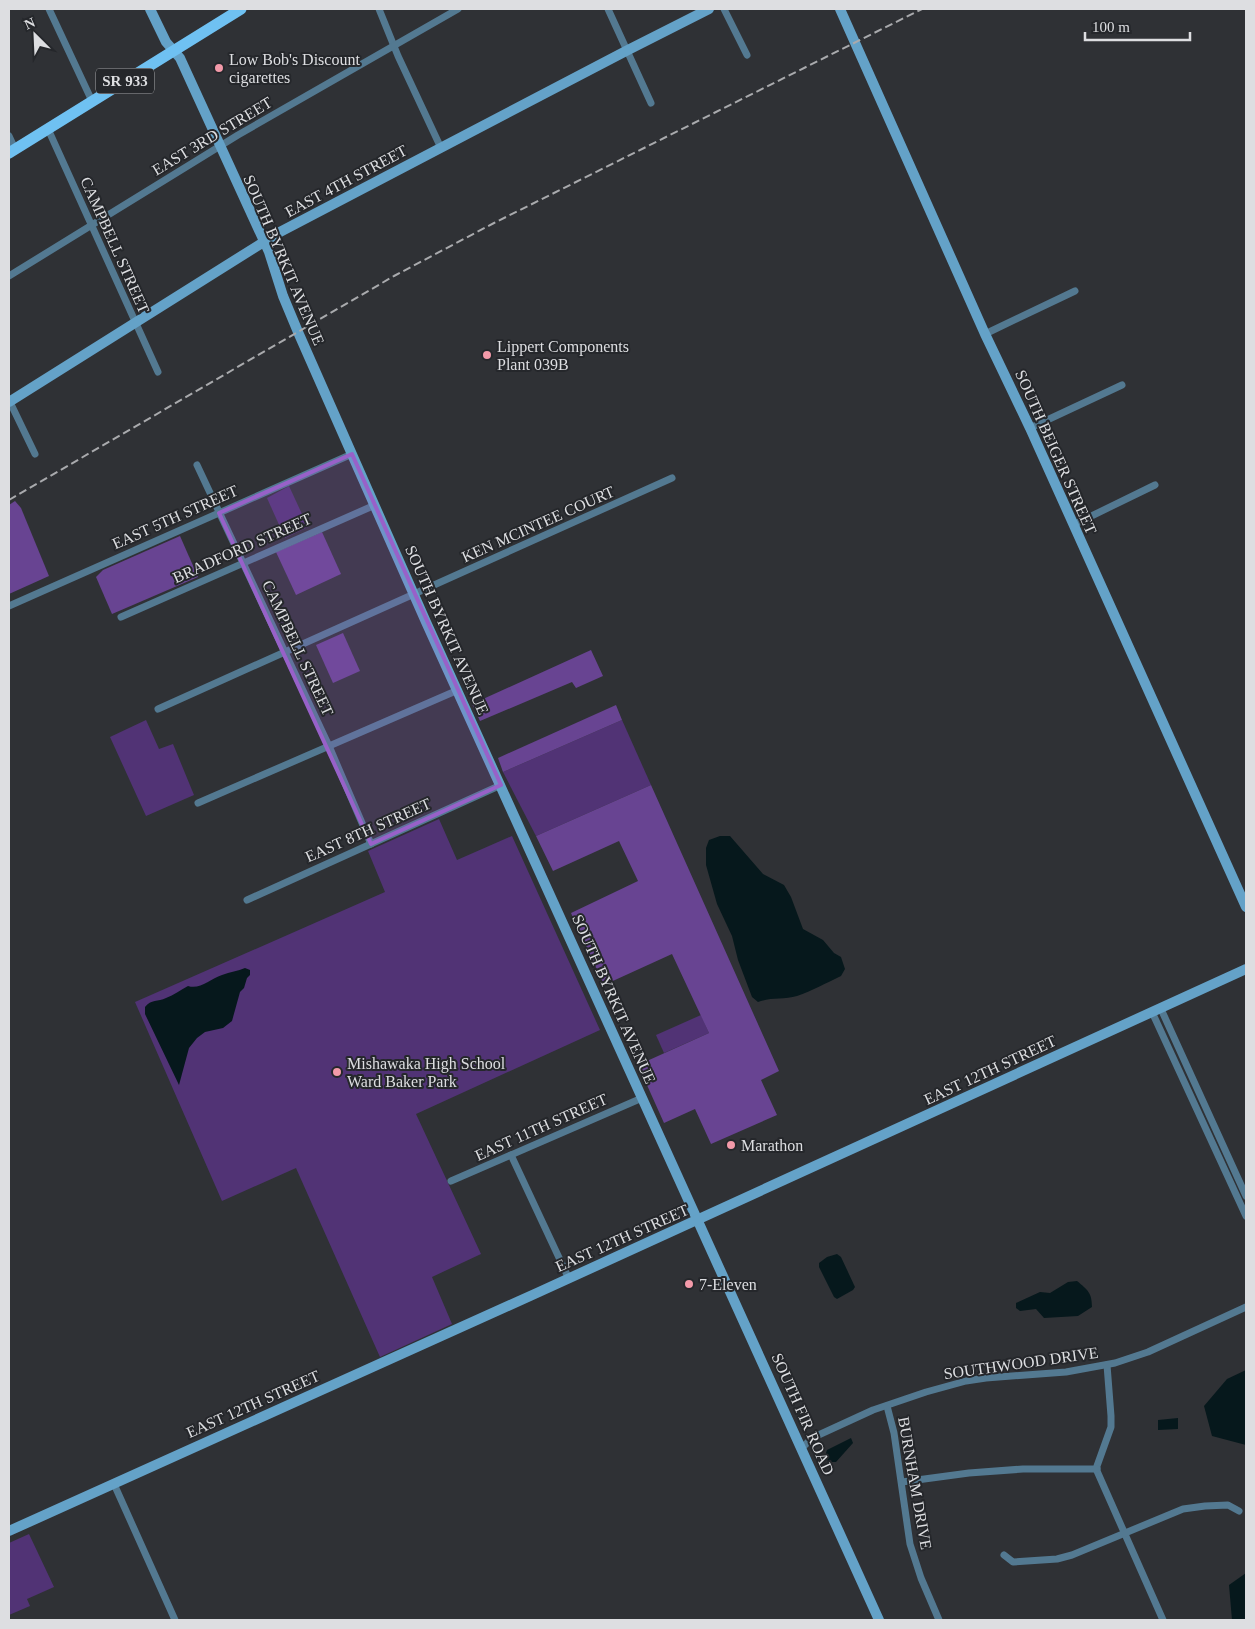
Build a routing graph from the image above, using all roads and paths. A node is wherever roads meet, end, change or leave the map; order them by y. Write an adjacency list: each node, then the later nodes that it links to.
1 (49, 9): 14 (street)
2 (150, 9): 12 (street, SOUTH BYRKIT AVENUE)
3 (241, 9): 12 (main road, SR 933)
4 (378, 9): 10 (street)
5 (458, 9): 10 (street, EAST 3RD STREET)
6 (608, 9): 11 (street)
7 (709, 9): 11 (street, EAST 4TH STREET)
8 (724, 9): 13 (street)
9 (840, 9): 26 (street, SOUTH BEIGER STREET)
10 (394, 45): 18 (street, EAST 3RD STREET); 19 (street)
11 (626, 50): 15 (street); 19 (street, EAST 4TH STREET)
12 (173, 51): 14 (main road, SR 933); 18 (street, SOUTH BYRKIT AVENUE)
13 (747, 55)
14 (92, 101): 16 (main road, SR 933)
15 (652, 103)
16 (48, 129): 20 (main road, SR 933); 21 (street, CAMPBELL STREET)
17 (9, 136): 20 (street)
18 (220, 146): 21 (street, EAST 3RD STREET); 22 (street, SOUTH BYRKIT AVENUE)
19 (441, 148): 22 (street, EAST 4TH STREET)
20 (12, 151)
21 (91, 225): 23 (street, EAST 3RD STREET); 25 (street, CAMPBELL STREET)
22 (264, 243): 25 (street, EAST 4TH STREET); 32 (street, SOUTH BYRKIT AVENUE)
23 (9, 276)
24 (1075, 291): 26 (street)
25 (135, 323): 27 (street, CAMPBELL STREET); 29 (street, EAST 4TH STREET)
26 (985, 334): 30 (street, SOUTH BEIGER STREET)
27 (158, 372)
28 (1122, 385): 30 (street)
29 (9, 401): 31 (street)
30 (1030, 428): 38 (street, SOUTH BEIGER STREET)
31 (35, 454)
32 (352, 454): 36 (street, SOUTH BYRKIT AVENUE); 37 (street, EAST 5TH STREET)
33 (197, 465): 37 (street, CAMPBELL STREET)
34 (672, 478): 40 (street, KEN MCINTEE COURT)
35 (1155, 485): 38 (street)
36 (375, 504): 39 (street, BRADFORD STREET); 40 (street, SOUTH BYRKIT AVENUE)
37 (219, 513): 39 (street, CAMPBELL STREET); 41 (street, EAST 5TH STREET)
38 (1073, 525): 51 (street, SOUTH BEIGER STREET)
39 (243, 563): 42 (street, BRADFORD STREET); 43 (street, CAMPBELL STREET)
40 (414, 594): 43 (street, KEN MCINTEE COURT); 44 (street, SOUTH BYRKIT AVENUE)
41 (9, 606)
42 (121, 617)
43 (285, 651): 45 (street, KEN MCINTEE COURT); 46 (street, CAMPBELL STREET)
44 (458, 690): 46 (street); 47 (street, SOUTH BYRKIT AVENUE)
45 (158, 708)
46 (330, 746): 48 (street); 49 (street, CAMPBELL STREET)
47 (501, 785): 49 (street, EAST 8TH STREET); 54 (street, SOUTH BYRKIT AVENUE)
48 (198, 803)
49 (371, 844): 50 (street, EAST 8TH STREET)
50 (247, 900)
51 (1246, 906)
52 (1246, 969): 53 (street, EAST 12TH STREET)
53 (1156, 1011): 57 (street); 58 (street); 59 (street, EAST 12TH STREET)
54 (642, 1098): 55 (street, EAST 11TH STREET); 59 (street, SOUTH BYRKIT AVENUE)
55 (511, 1155): 56 (street, EAST 11TH STREET); 60 (street)
56 (451, 1181)
57 (1246, 1196)
58 (1246, 1216)
59 (698, 1220): 60 (street, EAST 12TH STREET); 64 (street, SOUTH FIR ROAD)
60 (569, 1279): 67 (street, EAST 12TH STREET)
61 (1246, 1307): 62 (street, SOUTHWOOD DRIVE)
62 (1108, 1365): 63 (street, SOUTHWOOD DRIVE); 65 (street)
63 (887, 1406): 64 (street, SOUTHWOOD DRIVE); 66 (street, BURNHAM DRIVE)
64 (802, 1448): 73 (street, SOUTH FIR ROAD)
65 (1097, 1469): 66 (street); 70 (street)
66 (902, 1482): 74 (street, BURNHAM DRIVE)
67 (114, 1484): 69 (street, EAST 12TH STREET); 72 (street)
68 (1239, 1511): 70 (street)
69 (9, 1531)
70 (1124, 1534): 71 (street); 75 (street)
71 (1004, 1555)
72 (175, 1620)
73 (879, 1620)
74 (939, 1620)
75 (1164, 1620)

